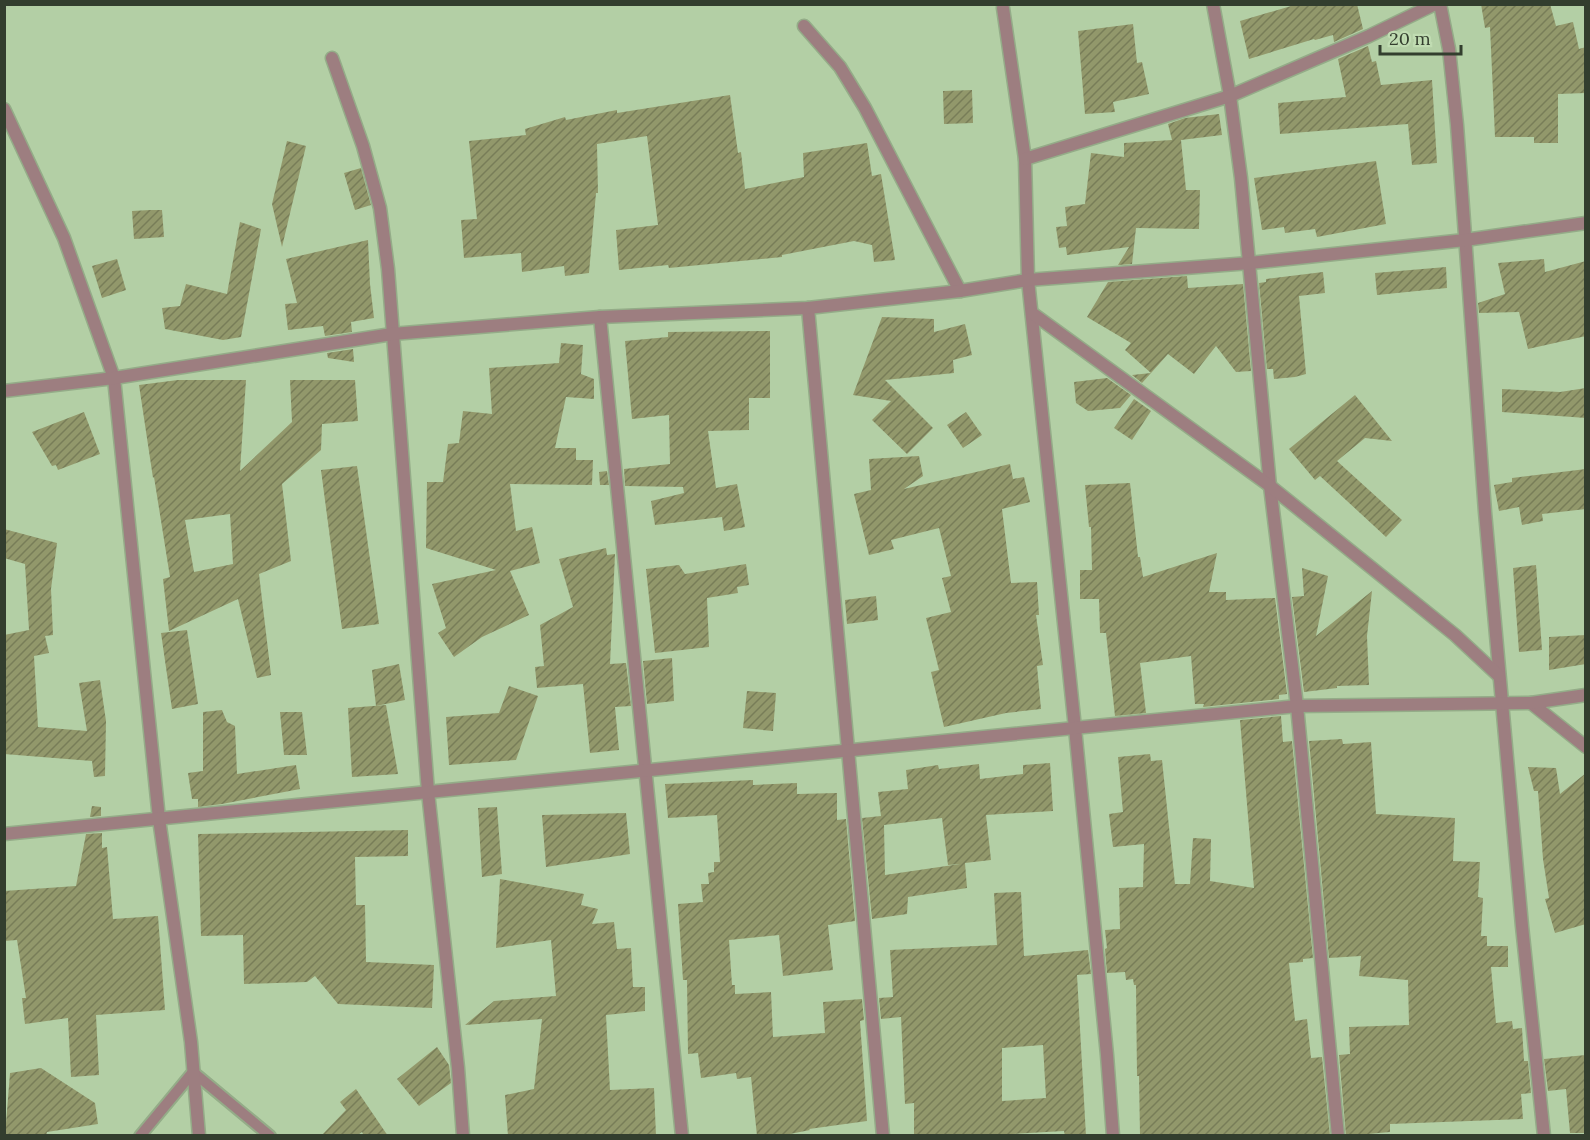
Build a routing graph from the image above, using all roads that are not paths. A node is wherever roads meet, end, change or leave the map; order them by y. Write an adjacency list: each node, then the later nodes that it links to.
1 (1213, 4): 7 (street)
2 (1435, 4): 7 (street)
3 (1440, 4): 11 (street)
4 (1004, 8): 9 (street)
5 (804, 26): 14 (street)
6 (332, 58): 18 (street)
7 (1230, 96): 9 (street); 12 (street)
8 (4, 109): 19 (street)
9 (1025, 159): 13 (street)
10 (1586, 223): 11 (street)
11 (1465, 240): 12 (street); 22 (street)
12 (1250, 263): 13 (street); 21 (street)
13 (1028, 280): 14 (street); 16 (street)
14 (960, 291): 15 (street)
15 (808, 308): 17 (street); 29 (street)
16 (1032, 313): 21 (street); 27 (street)
17 (600, 317): 18 (street); 30 (street)
18 (392, 334): 19 (street); 31 (street)
19 (114, 378): 20 (street); 32 (street)
20 (4, 391)
21 (1270, 486): 22 (street); 26 (street)
22 (1499, 676): 24 (street)
23 (1586, 695): 25 (street)
24 (1503, 702): 25 (street); 26 (street); 43 (street)
25 (1531, 703): 28 (street)
26 (1297, 706): 27 (street); 42 (street)
27 (1075, 728): 29 (street); 41 (street)
28 (1586, 747)
29 (849, 750): 30 (street); 40 (street)
30 (647, 770): 31 (street); 39 (street)
31 (428, 792): 32 (street); 38 (street)
32 (159, 819): 33 (street); 34 (street)
33 (4, 834)
34 (193, 1072): 35 (lane); 36 (street); 37 (lane)
35 (140, 1136)
36 (199, 1136)
37 (270, 1136)
38 (463, 1136)
39 (682, 1136)
40 (883, 1136)
41 (1113, 1136)
42 (1338, 1136)
43 (1544, 1136)

